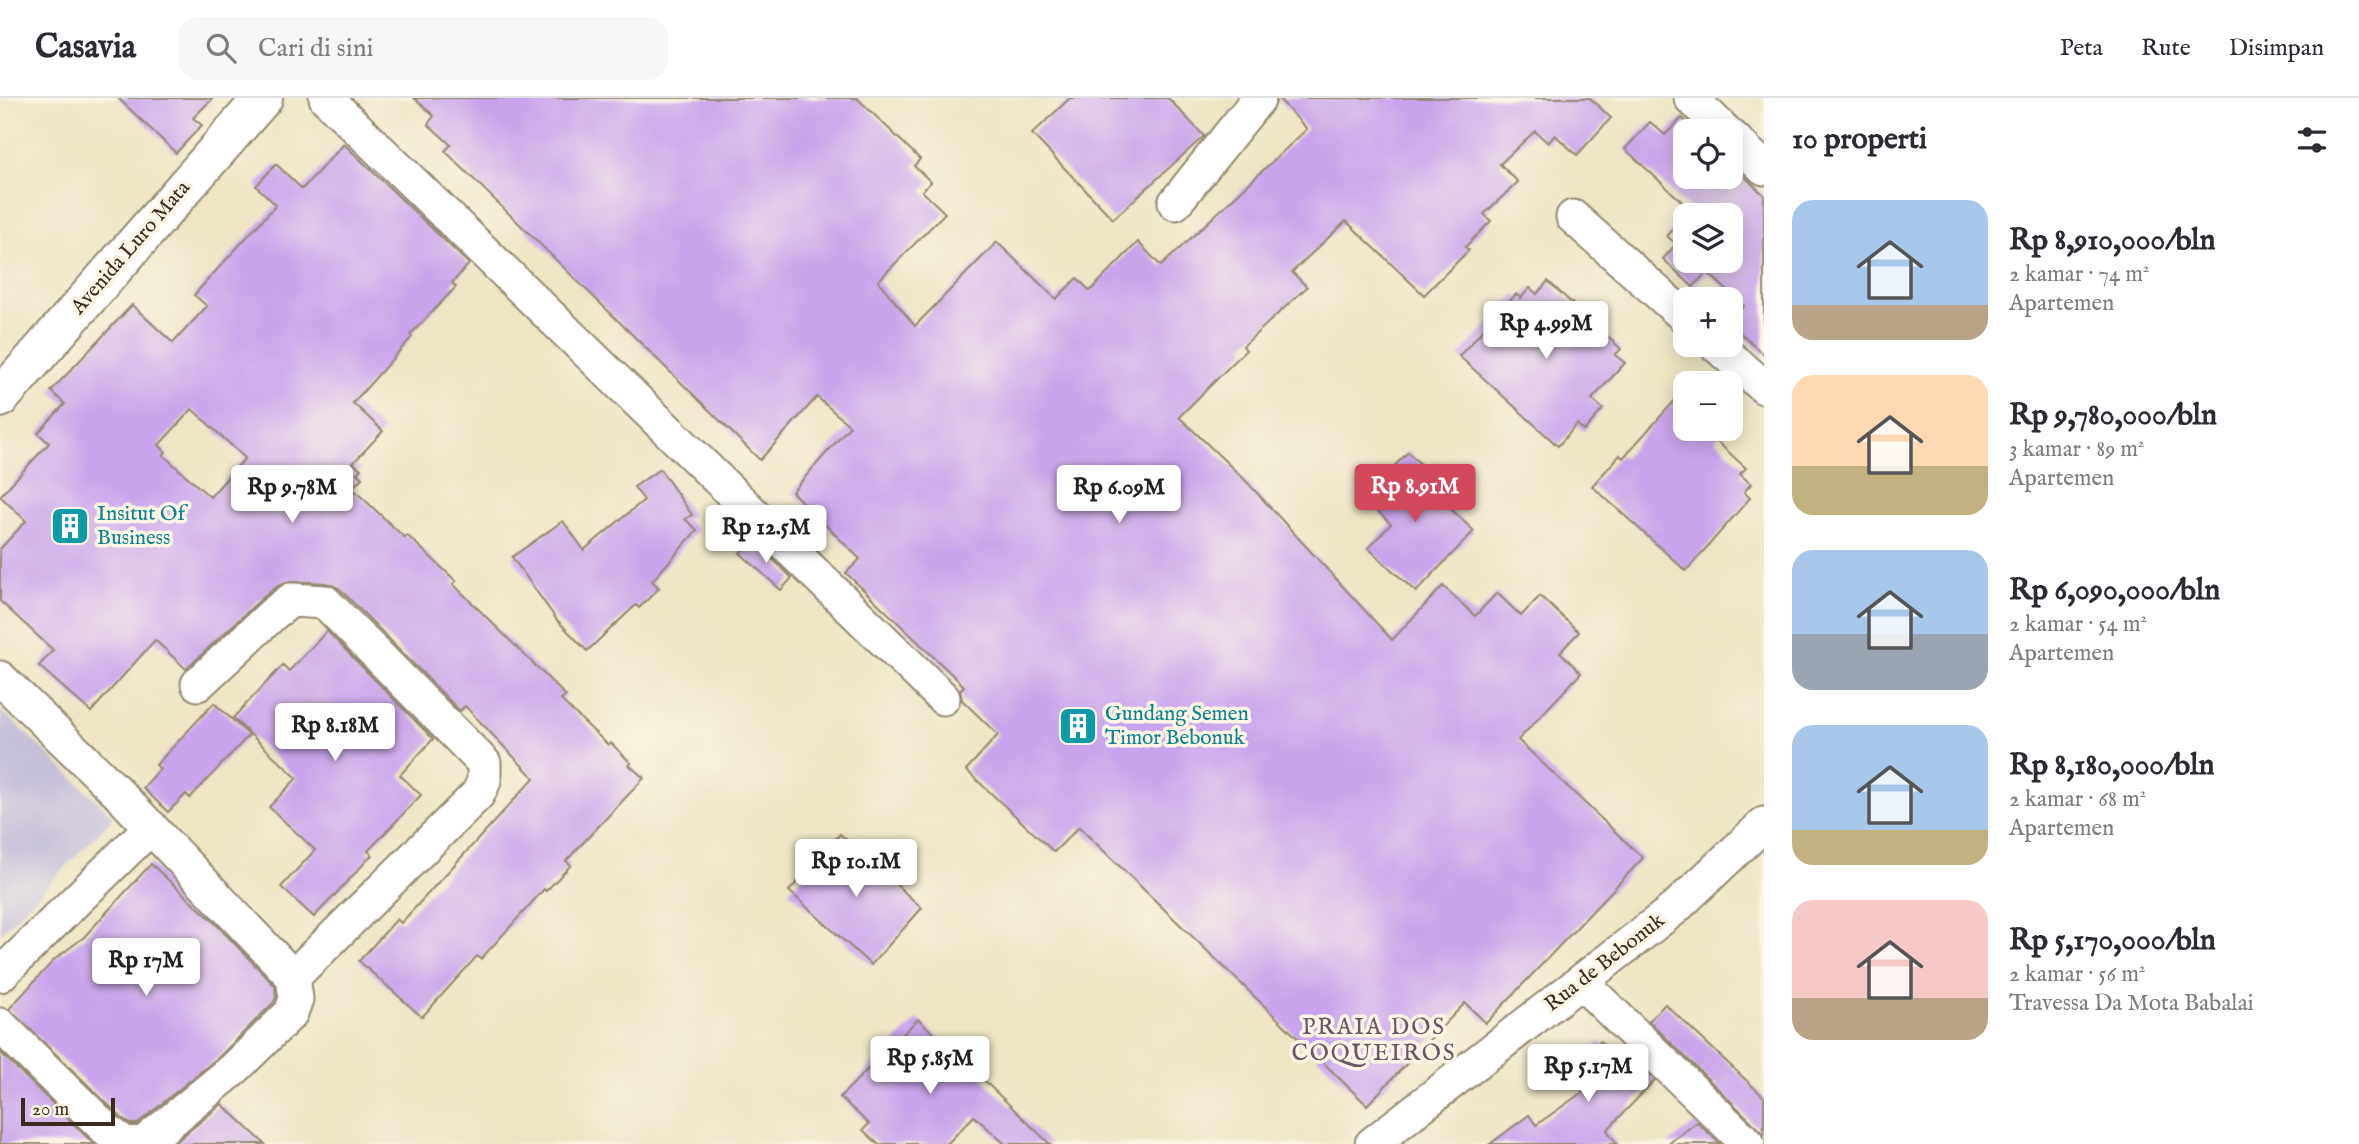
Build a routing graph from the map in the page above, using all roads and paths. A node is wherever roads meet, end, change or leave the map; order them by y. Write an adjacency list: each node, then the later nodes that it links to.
1 (326, 98): 16 (street)
2 (1259, 98): 8 (street)
3 (1691, 98): 5 (street)
4 (255, 101): 13 (main road, Avenida Luro Mata)
5 (1713, 119)
6 (1743, 148): 7 (street)
7 (1764, 168)
8 (1175, 203)
9 (1573, 217): 10 (street)
10 (1673, 306)
11 (1730, 357): 12 (street)
12 (1764, 387)
13 (0, 398)
14 (0, 678): 18 (street)
15 (198, 684): 20 (street)
16 (943, 698)
17 (1764, 824): 21 (street, Rua de Bebonuk)
18 (151, 827): 19 (street); 20 (street)
19 (0, 975)
20 (293, 977): 22 (street)
21 (1582, 983): 23 (street, Rua de Bebonuk); 24 (street)
22 (0, 1025)
23 (1372, 1144)
24 (1748, 1144)

